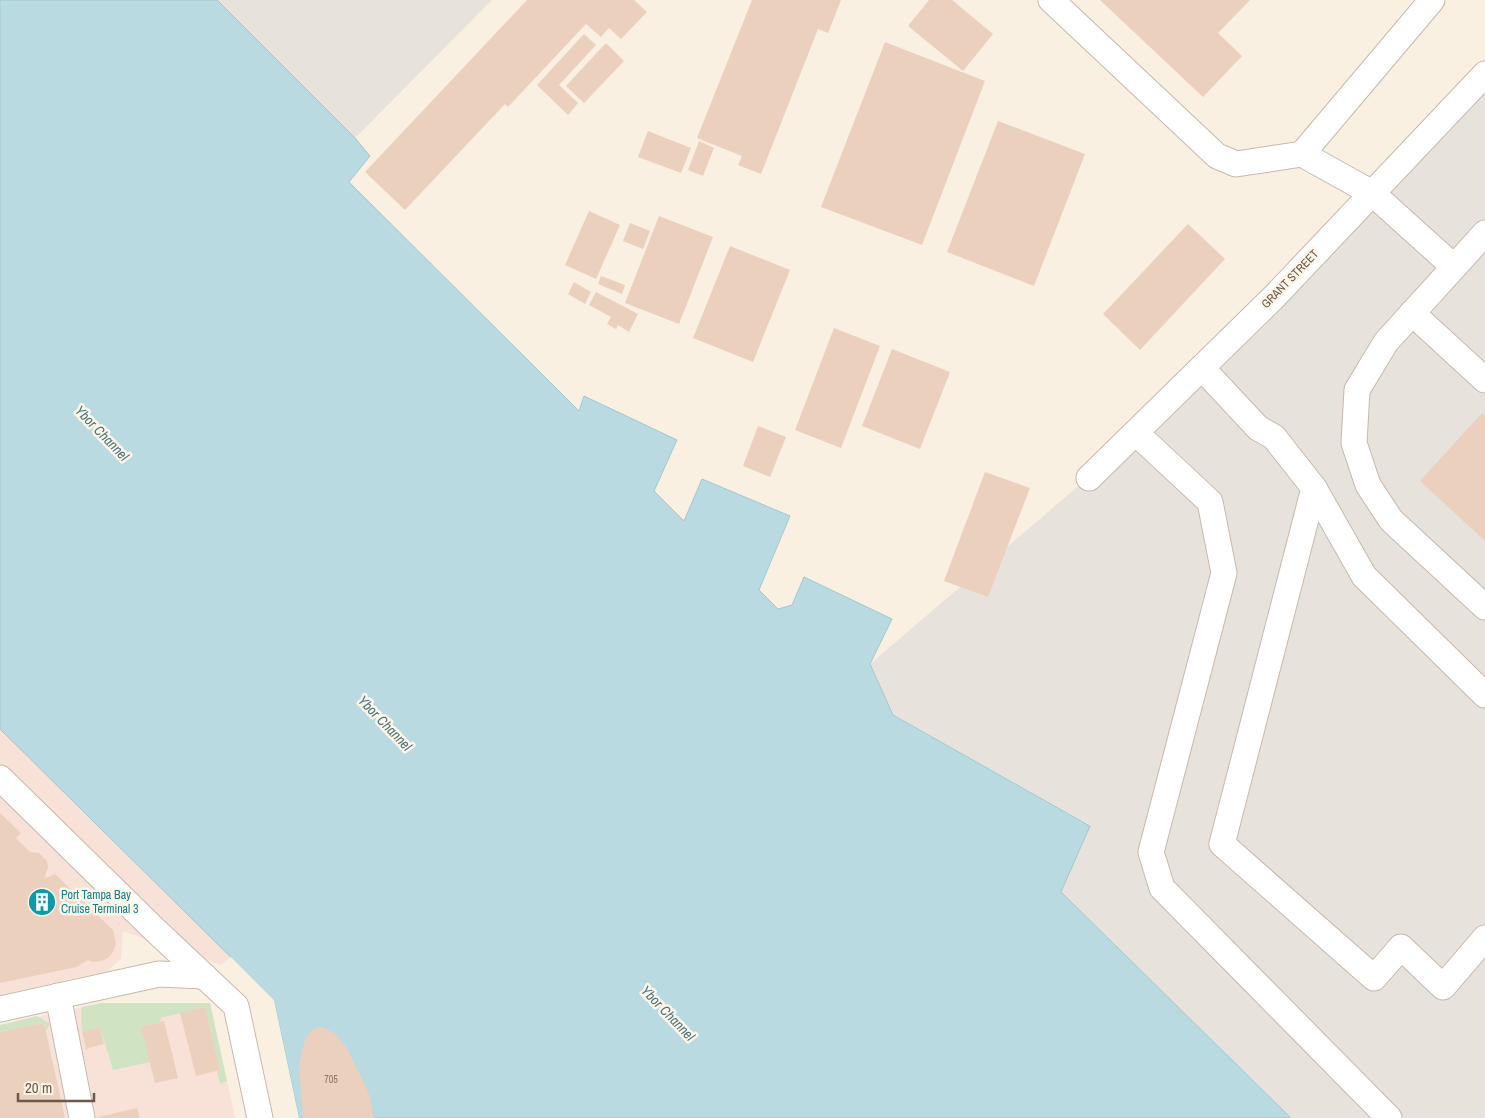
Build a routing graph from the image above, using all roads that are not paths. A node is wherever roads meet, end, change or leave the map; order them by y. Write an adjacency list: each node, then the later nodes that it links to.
1 (1051, 0): 4 (street)
2 (1432, 0): 4 (street)
3 (1485, 74): 5 (street, GRANT STREET)
4 (1302, 154): 5 (street)
5 (1372, 193): 7 (street); 9 (street, GRANT STREET)
6 (1485, 233): 7 (street)
7 (1454, 267): 8 (street)
8 (1412, 313): 10 (street); 14 (street)
9 (1202, 368): 11 (street, GRANT STREET); 13 (street)
10 (1485, 380)
11 (1136, 433): 12 (street, GRANT STREET); 23 (street)
12 (1089, 478)
13 (1314, 488): 15 (street); 17 (street)
14 (1485, 607)
15 (1485, 695)
16 (0, 778): 18 (street)
17 (1485, 938)
18 (204, 976): 19 (street); 22 (street)
19 (58, 996): 20 (street); 21 (street)
20 (0, 1009)
21 (82, 1118)
22 (260, 1118)
23 (1389, 1118)

